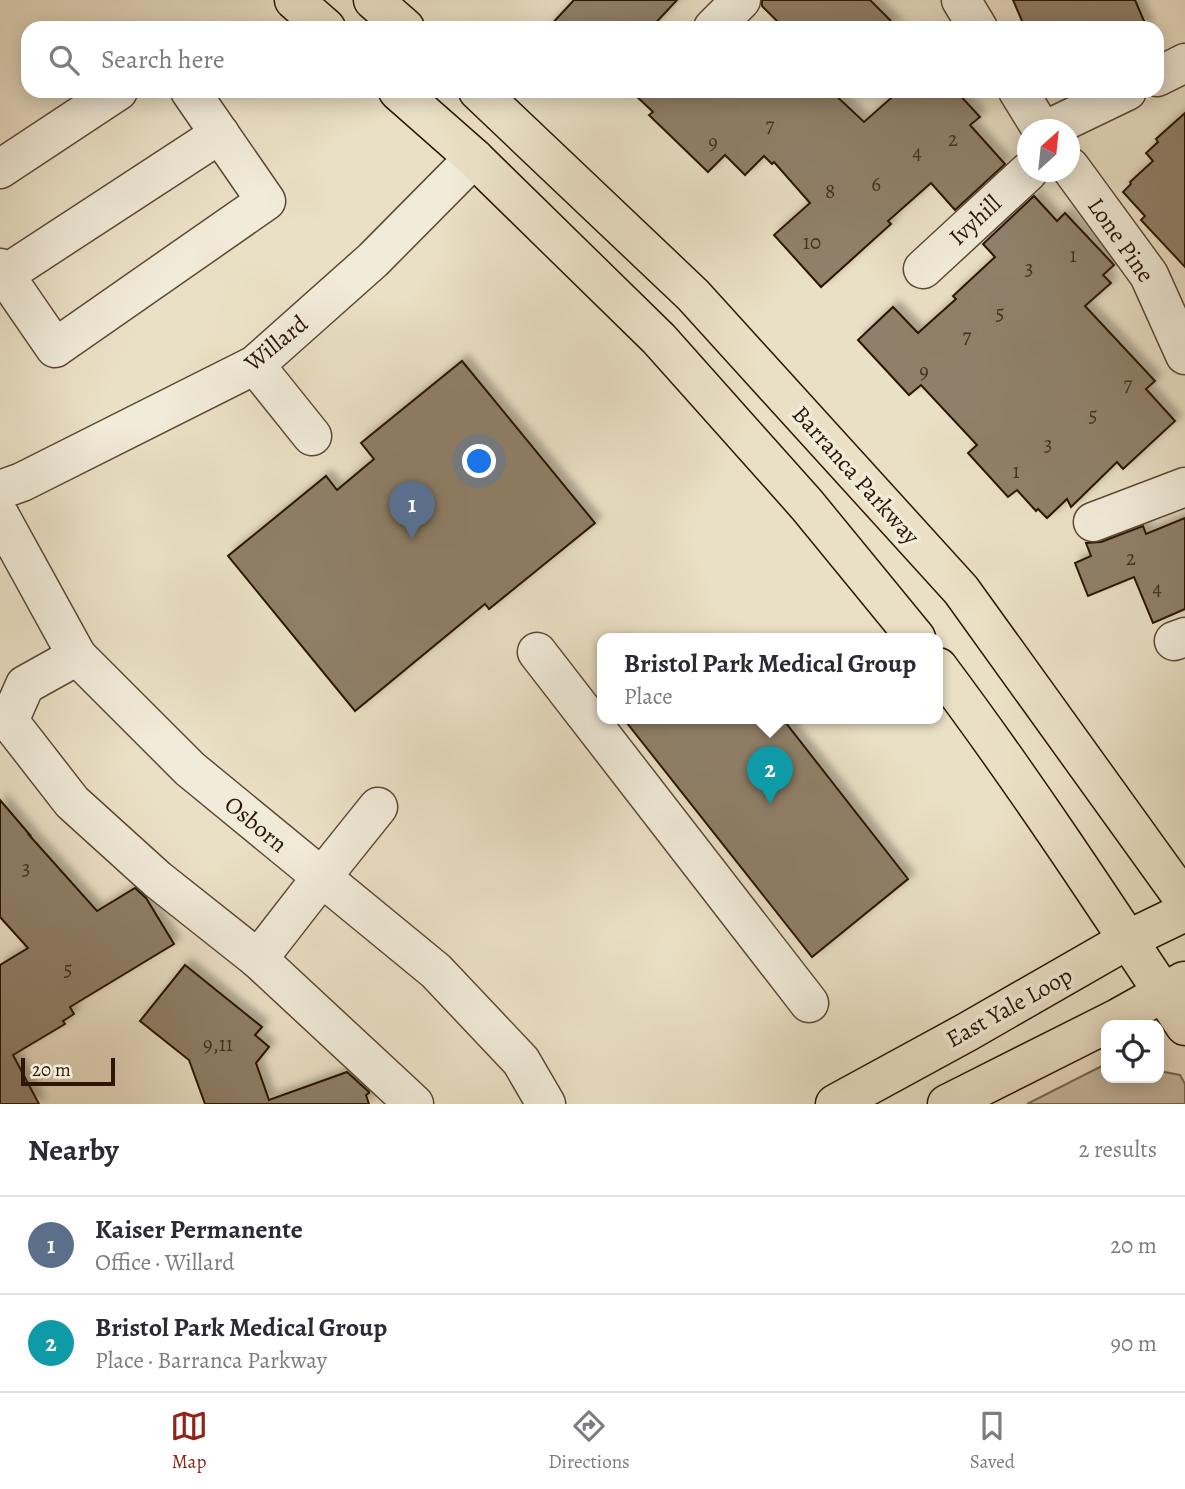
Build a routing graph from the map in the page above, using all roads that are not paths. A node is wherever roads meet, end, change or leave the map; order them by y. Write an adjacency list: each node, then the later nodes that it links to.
1 (294, 0): 5 (main road)
2 (373, 0): 6 (main road)
3 (741, 0): 7 (street)
4 (961, 0): 8 (street)
5 (318, 21)
6 (397, 21)
7 (720, 21)
8 (974, 21)
9 (1185, 63): 10 (street)
10 (1164, 74)
11 (107, 98): 21 (street)
12 (195, 98): 19 (street)
13 (406, 98): 20 (main road)
14 (485, 98): 39 (main road, Barranca Parkway)
15 (1023, 98): 17 (street)
16 (1112, 98): 18 (street)
17 (1037, 119)
18 (1067, 119)
19 (220, 134): 25 (street); 25 (street)
20 (474, 158): 27 (street, Willard); 33 (main road)
21 (0, 169)
22 (1017, 182): 24 (street, Ivyhill)
23 (1080, 182): 26 (street, Lone Pine)
24 (923, 269)
25 (2, 271)
26 (1185, 355)
27 (255, 365): 28 (street); 30 (street, Willard)
28 (312, 436)
29 (1185, 487): 32 (street)
30 (0, 490)
31 (0, 516): 35 (street, Osborn)
32 (1093, 522)
33 (912, 633)
34 (537, 652): 44 (street)
35 (78, 656): 38 (street, Osborn); 42 (street)
36 (943, 674): 41 (main road)
37 (379, 807): 38 (street)
38 (321, 878): 42 (street); 47 (street, Osborn)
39 (1185, 901)
40 (1185, 912): 41 (main road, East Yale Loop)
41 (1129, 940): 43 (main road); 48 (main road, East Yale Loop)
42 (258, 959): 46 (street)
43 (1174, 986): 45 (main road); 49 (main road)
44 (808, 1003)
45 (1185, 1026)
46 (414, 1104)
47 (546, 1104)
48 (835, 1104)
49 (947, 1104)

